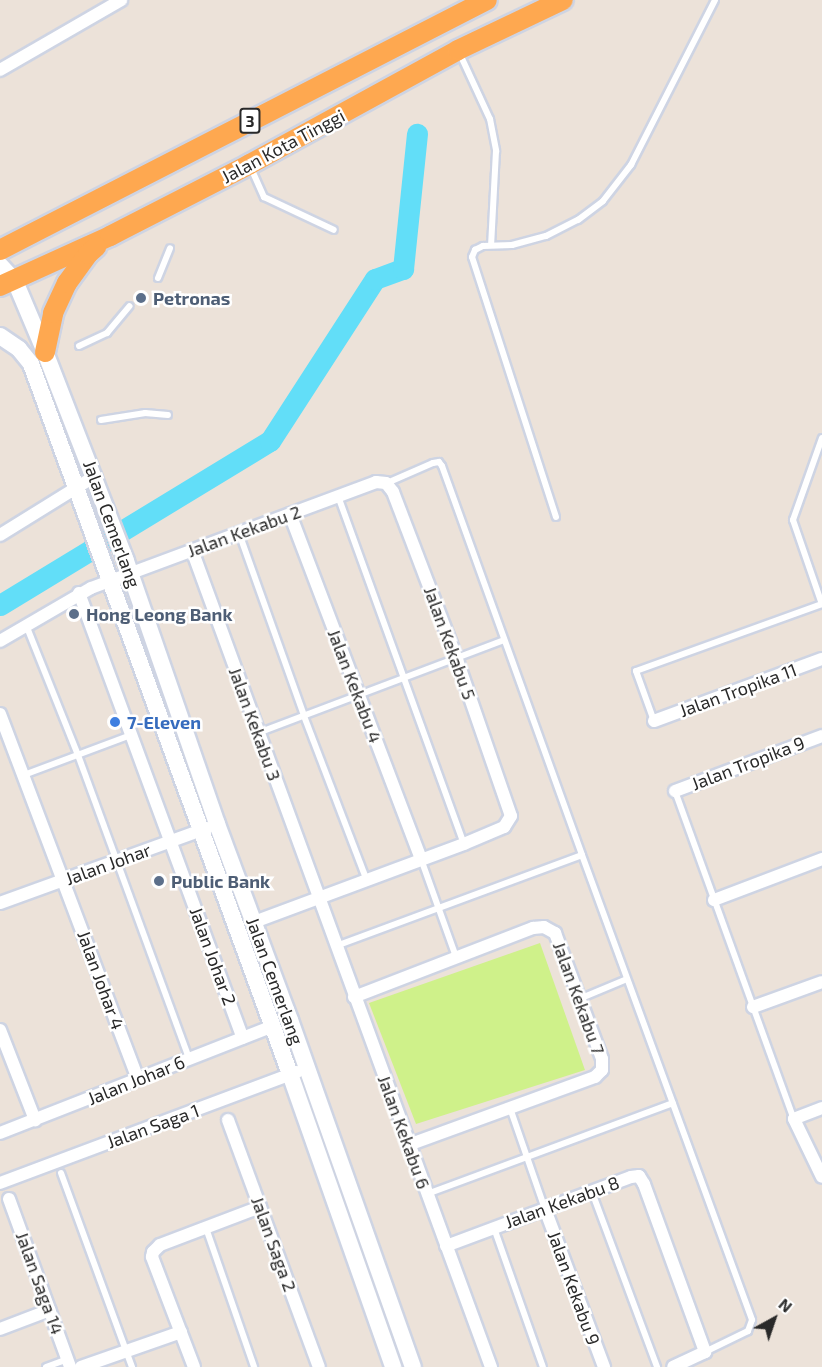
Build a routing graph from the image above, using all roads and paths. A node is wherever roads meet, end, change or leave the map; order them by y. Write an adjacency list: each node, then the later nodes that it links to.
1 (122, 0): 6 (street)
2 (487, 0): 12 (highway, Jalan Kota Tinggi / 3)
3 (563, 0): 5 (highway, Jalan Kota Tinggi / 3)
4 (715, 0): 10 (lane)
5 (459, 50): 7 (highway, Jalan Kota Tinggi / 3); 10 (lane)
6 (0, 70)
7 (250, 164): 8 (lane); 9 (highway, Jalan Kota Tinggi / 3)
8 (334, 230)
9 (110, 236): 15 (highway, Jalan Kota Tinggi / 3); 19 (highway)
10 (491, 245): 28 (lane)
11 (170, 248): 14 (lane)
12 (0, 250)
13 (0, 265): 15 (main road, Jalan Cemerlang)
14 (158, 278)
15 (7, 284): 19 (main road, Jalan Cemerlang)
16 (130, 306): 18 (lane)
17 (0, 336): 25 (main road, Jalan Cemerlang)
18 (79, 346)
19 (45, 352): 24 (main road, Jalan Cemerlang)
20 (168, 415): 21 (lane)
21 (101, 420)
22 (822, 438): 35 (lane)
23 (381, 482): 26 (street, Jalan Kekabu 2); 38 (lane); 40 (street, Jalan Kekabu 5)
24 (97, 483): 25 (street); 32 (main road, Jalan Cemerlang)
25 (78, 493): 30 (street); 33 (main road, Jalan Cemerlang)
26 (338, 496): 27 (street, Jalan Kekabu 2); 41 (lane)
27 (290, 514): 29 (street, Jalan Kekabu 2); 42 (street, Jalan Kekabu 4)
28 (556, 517)
29 (239, 533): 31 (street, Jalan Kekabu 2); 44 (lane)
30 (0, 535)
31 (192, 550): 32 (street, Jalan Kekabu 2); 46 (street, Jalan Kekabu 3)
32 (129, 567): 33 (street, Jalan Kekabu 2); 52 (main road, Jalan Cemerlang)
33 (110, 575): 34 (street, Jalan Kekabu 2); 53 (main road, Jalan Cemerlang)
34 (79, 593): 36 (street, Jalan Kekabu 2); 47 (street, Jalan Johar 2)
35 (822, 604): 45 (lane)
36 (26, 625): 37 (street, Jalan Kekabu 2); 49 (lane)
37 (0, 640)
38 (504, 640): 40 (lane); 56 (lane)
39 (822, 659): 45 (street, Jalan Tropika 11)
40 (457, 660): 41 (lane); 55 (street, Jalan Kekabu 5)
41 (406, 678): 42 (lane); 55 (lane)
42 (359, 695): 44 (lane); 57 (street, Jalan Kekabu 4)
43 (0, 714): 50 (street, Jalan Johar 4)
44 (304, 716): 46 (lane); 60 (lane)
45 (654, 721)
46 (258, 733): 62 (street, Jalan Kekabu 3)
47 (131, 735): 49 (lane); 54 (street, Jalan Johar 2)
48 (822, 736): 51 (street, Jalan Tropika 9)
49 (78, 754): 50 (lane); 59 (lane)
50 (24, 775): 61 (street, Jalan Johar 4)
51 (675, 791): 63 (lane)
52 (217, 824): 53 (street, Jalan Johar); 66 (main road, Jalan Cemerlang)
53 (200, 831): 54 (street, Jalan Johar); 74 (main road, Jalan Cemerlang)
54 (170, 841): 59 (street, Jalan Johar); 76 (street, Jalan Johar 2)
55 (464, 844): 57 (street)
56 (582, 855): 65 (lane); 69 (lane)
57 (421, 858): 60 (street); 65 (lane)
58 (822, 859): 63 (street)
59 (116, 861): 61 (street, Jalan Johar); 77 (lane)
60 (366, 878): 62 (street)
61 (64, 880): 64 (street, Jalan Johar); 80 (street, Jalan Johar 4)
62 (317, 897): 66 (street); 67 (street, Jalan Kekabu 6)
63 (714, 900): 73 (lane)
64 (0, 903)
65 (439, 908): 67 (lane); 68 (lane)
66 (254, 922): 78 (main road, Jalan Cemerlang)
67 (335, 946): 71 (street, Jalan Kekabu 6)
68 (456, 958): 71 (street, Jalan Kekabu 7); 72 (street, Jalan Kekabu 7)
69 (627, 979): 72 (lane); 81 (lane)
70 (822, 982): 73 (street)
71 (354, 997): 88 (street, Jalan Kekabu 6)
72 (579, 999): 82 (street, Jalan Kekabu 7)
73 (753, 1007): 84 (lane)
74 (271, 1027): 76 (street, Jalan Johar 6); 79 (main road, Jalan Cemerlang)
75 (0, 1030): 85 (street)
76 (243, 1038): 77 (street, Jalan Johar 6)
77 (189, 1059): 80 (street, Jalan Johar 6)
78 (307, 1069): 79 (street, Jalan Saga 1); 114 (main road, Jalan Cemerlang)
79 (290, 1074): 92 (street, Jalan Saga 1); 113 (main road, Jalan Cemerlang)
80 (138, 1080): 85 (street, Jalan Johar 6)
81 (673, 1103): 89 (lane); 105 (lane)
82 (510, 1108): 88 (street, Jalan Kekabu 7); 89 (lane)
83 (822, 1108): 84 (street)
84 (794, 1119): 91 (street)
85 (35, 1120): 87 (street, Jalan Johar 6)
86 (228, 1120): 96 (street, Jalan Saga 2)
87 (0, 1133)
88 (408, 1145): 94 (street, Jalan Kekabu 6)
89 (528, 1157): 94 (lane); 97 (lane)
90 (61, 1173): 104 (lane)
91 (822, 1177)
92 (0, 1183)
93 (592, 1191): 97 (street, Jalan Kekabu 8); 105 (street, Jalan Kekabu 8); 118 (lane)
94 (427, 1194): 100 (street, Jalan Kekabu 6)
95 (9, 1199): 101 (street, Jalan Saga 14)
96 (260, 1207): 98 (street); 112 (street, Jalan Saga 2)
97 (545, 1209): 99 (street, Jalan Kekabu 8); 117 (street, Jalan Kekabu 9)
98 (206, 1228): 103 (street); 111 (lane)
99 (494, 1228): 100 (street, Jalan Kekabu 8); 116 (lane)
100 (446, 1246): 115 (street, Jalan Kekabu 6)
101 (50, 1310): 102 (street); 106 (street, Jalan Saga 14)
102 (0, 1329)
103 (181, 1332): 104 (street); 110 (street)
104 (127, 1351): 108 (street); 109 (lane)
105 (705, 1352): 119 (street)
106 (69, 1363): 107 (lane)
107 (46, 1367)
108 (81, 1367)
109 (132, 1367)
110 (194, 1367)
111 (254, 1367)
112 (319, 1367)
113 (393, 1367)
114 (413, 1367)
115 (490, 1367)
116 (543, 1367)
117 (603, 1367)
118 (657, 1367)
119 (673, 1367)

